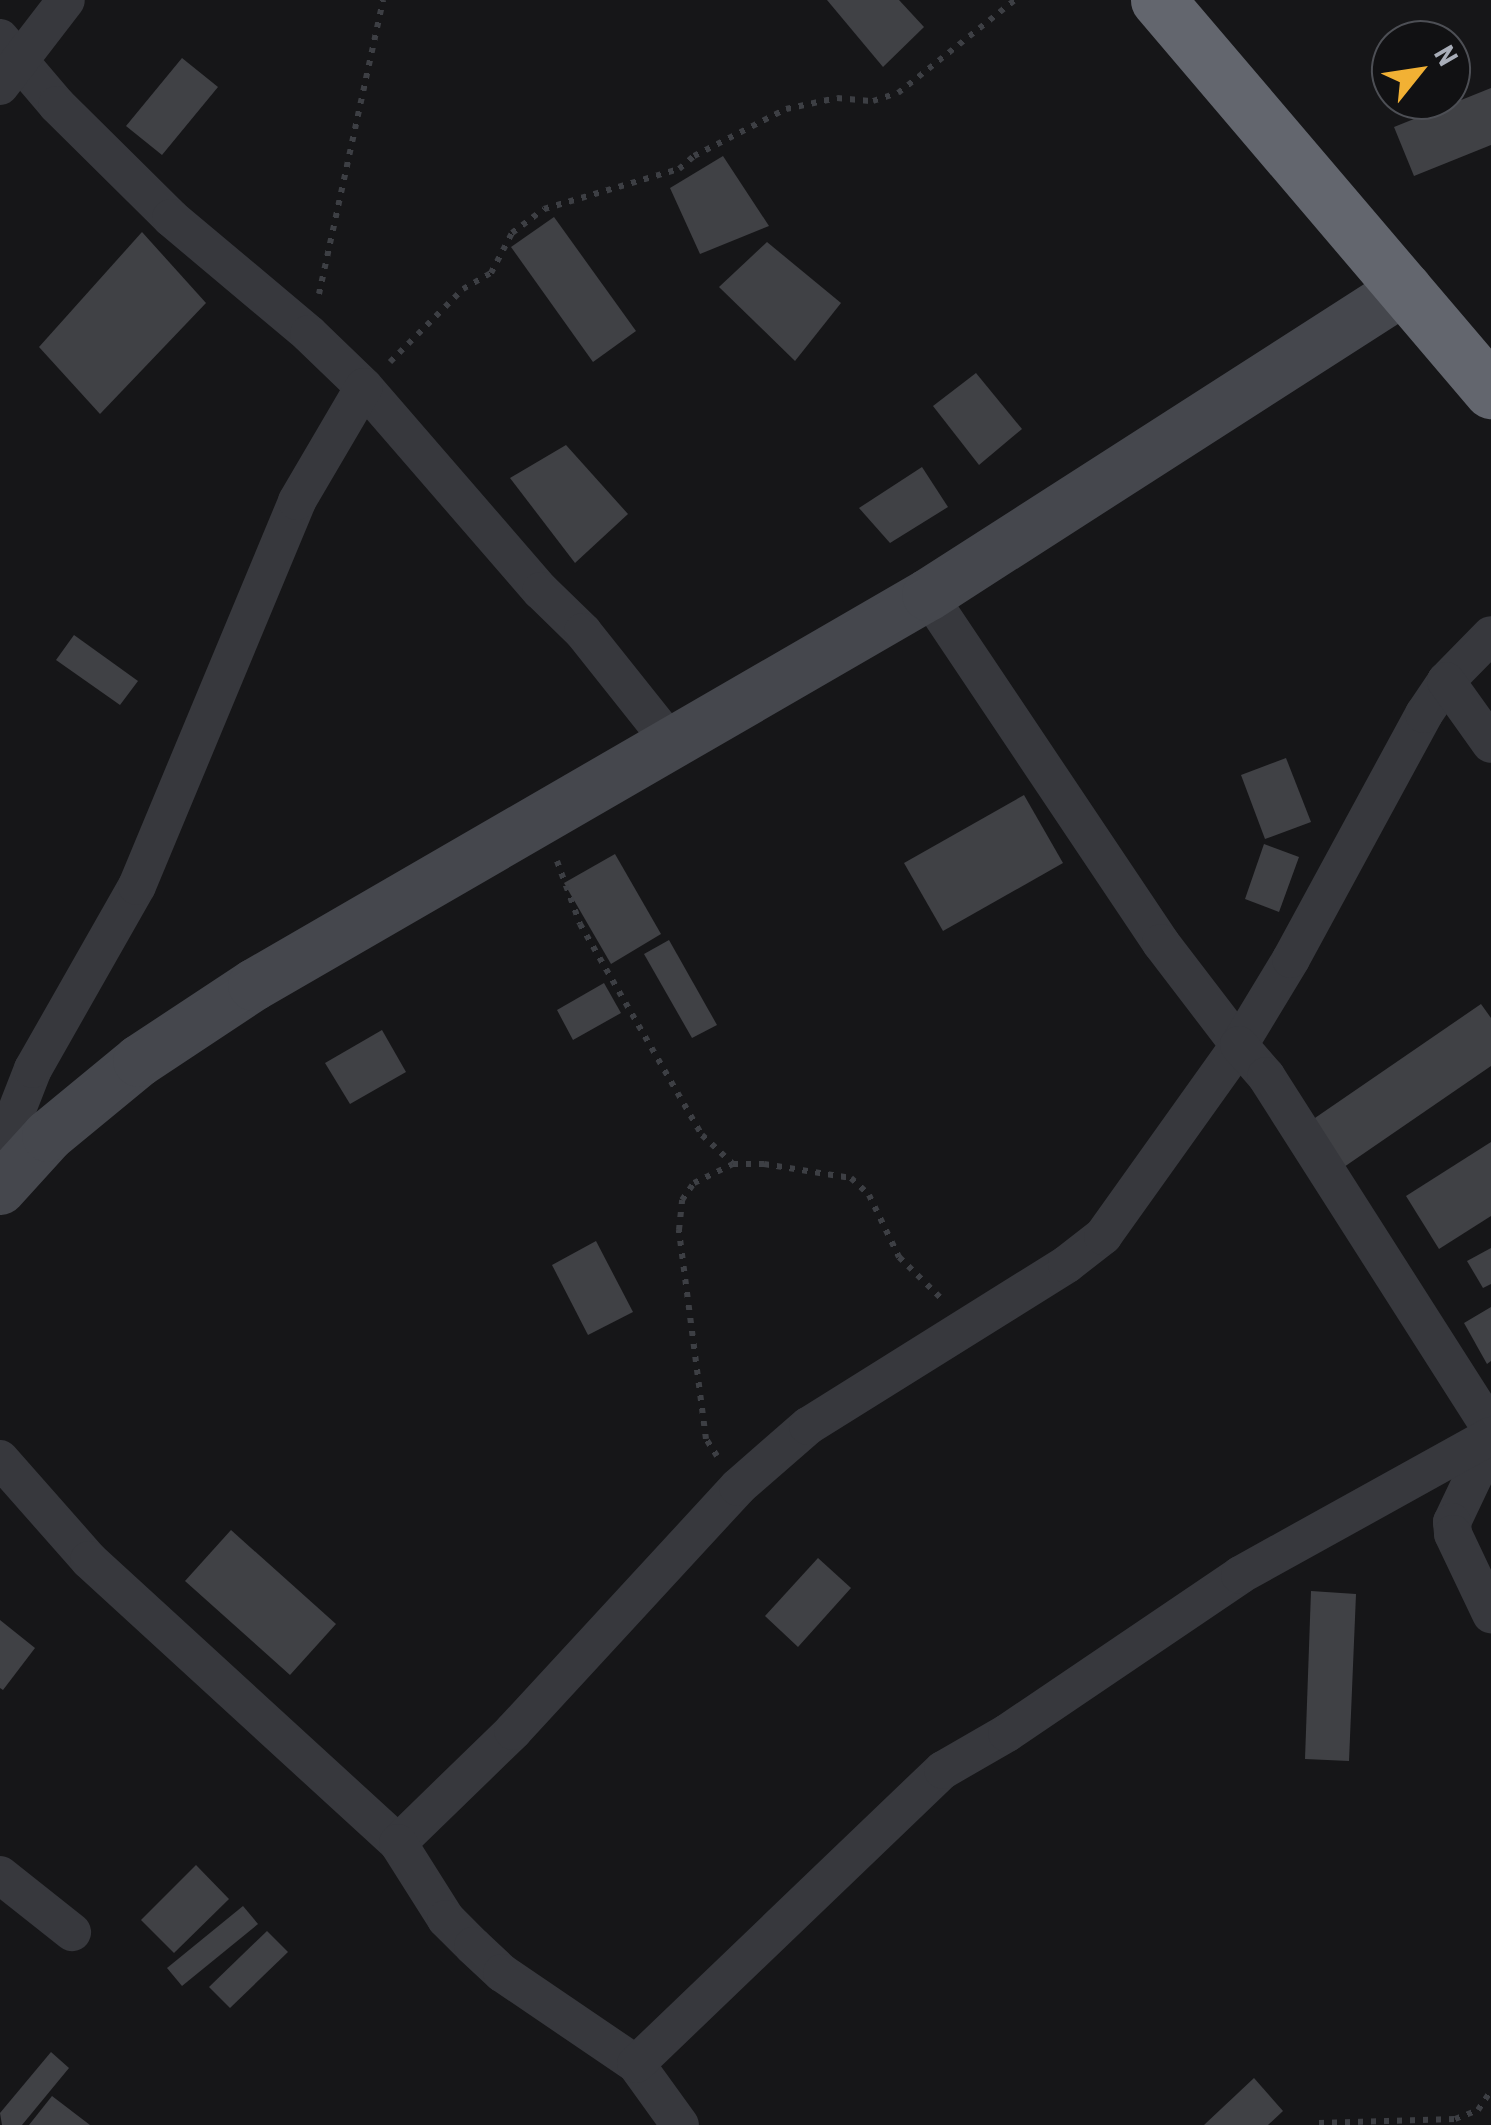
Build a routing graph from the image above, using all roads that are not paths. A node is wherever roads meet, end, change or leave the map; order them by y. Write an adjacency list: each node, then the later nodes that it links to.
1 (66, 0): 3 (street)
2 (1158, 0): 4 (highway)
3 (6, 63): 5 (street)
4 (1406, 288): 6 (highway); 7 (street)
5 (364, 387): 11 (street); 13 (street)
6 (1491, 392)
7 (928, 596): 11 (street); 12 (street)
8 (1491, 636): 9 (street)
9 (1446, 682): 10 (street); 12 (street)
10 (1491, 744)
11 (673, 745): 14 (street)
12 (1239, 1044): 15 (street); 18 (street)
13 (0, 1152)
14 (0, 1189)
15 (1491, 1435): 17 (street); 21 (street)
16 (0, 1459): 18 (street)
17 (1491, 1614)
18 (398, 1843): 21 (street)
19 (0, 1874): 20 (street)
20 (72, 1932)
21 (636, 2064): 22 (street)
22 (680, 2125)

